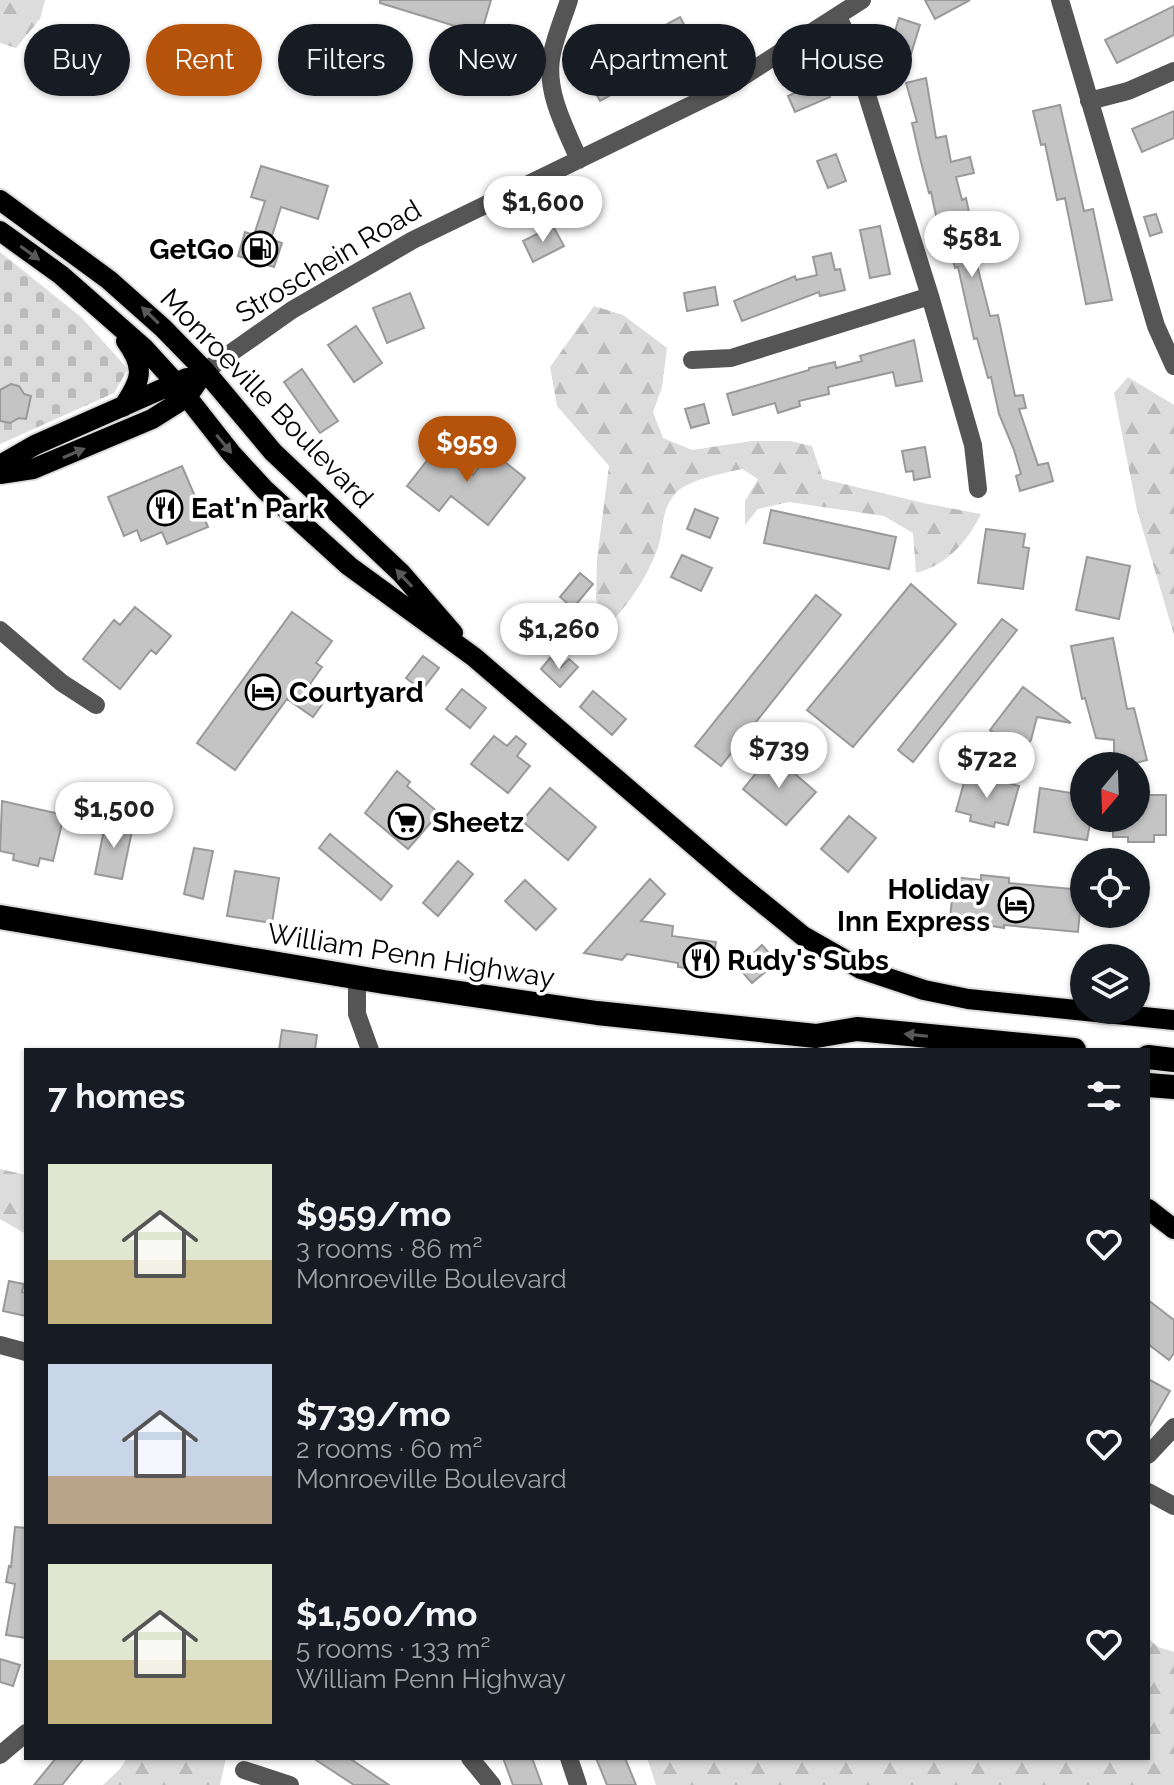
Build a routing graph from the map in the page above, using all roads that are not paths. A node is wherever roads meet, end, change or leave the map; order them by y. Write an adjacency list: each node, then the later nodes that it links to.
1 (569, 0): 7 (street)
2 (862, 0): 4 (street, Stroschein Road)
3 (1060, 0): 6 (street)
4 (838, 17): 7 (street, Stroschein Road); 10 (street)
5 (1174, 71): 6 (street)
6 (1089, 101): 13 (street)
7 (579, 160): 14 (street, Stroschein Road)
8 (0, 200): 14 (main road, Monroeville Boulevard, one-way to 8)
9 (0, 231): 11 (main road, Monroeville Boulevard, one-way to 11)
10 (930, 296): 12 (street); 19 (street)
11 (102, 309): 15 (main road, Monroeville Boulevard); 16 (main road)
12 (692, 360)
13 (1174, 366)
14 (205, 371): 15 (main road, Stroschein Road); 21 (main road, Monroeville Boulevard, one-way to 14)
15 (181, 390): 16 (main road, Stroschein Road); 18 (main road, Stroschein Road, one-way to 15); 21 (main road, Monroeville Boulevard, one-way to 21)
16 (123, 407): 17 (main road, Stroschein Road)
17 (0, 465)
18 (0, 474)
19 (978, 489)
20 (0, 630): 22 (street)
21 (474, 657): 25 (main road, Monroeville Boulevard)
22 (96, 705)
23 (0, 917): 24 (highway, William Penn Highway)
24 (357, 978): 26 (highway, William Penn Highway); 27 (street)
25 (1174, 1020)
26 (816, 1036): 28 (highway, William Penn Highway); 29 (highway, William Penn Highway, one-way to 26)
27 (369, 1048)
28 (837, 1048)
29 (1045, 1048)
30 (1150, 1057): 31 (highway)
31 (1174, 1060)
32 (1150, 1085): 33 (highway)
33 (1174, 1087)
34 (1150, 1211): 35 (main road)
35 (1174, 1229)
36 (0, 1345): 37 (street)
37 (24, 1351)
38 (1174, 1427): 39 (street)
39 (1150, 1453)
40 (1150, 1493): 41 (street)
41 (1174, 1506)
42 (24, 1735): 43 (street)
43 (0, 1755)
44 (472, 1760): 48 (street)
45 (570, 1760): 49 (street)
46 (244, 1771): 47 (street)
47 (290, 1785)
48 (492, 1785)
49 (578, 1785)

